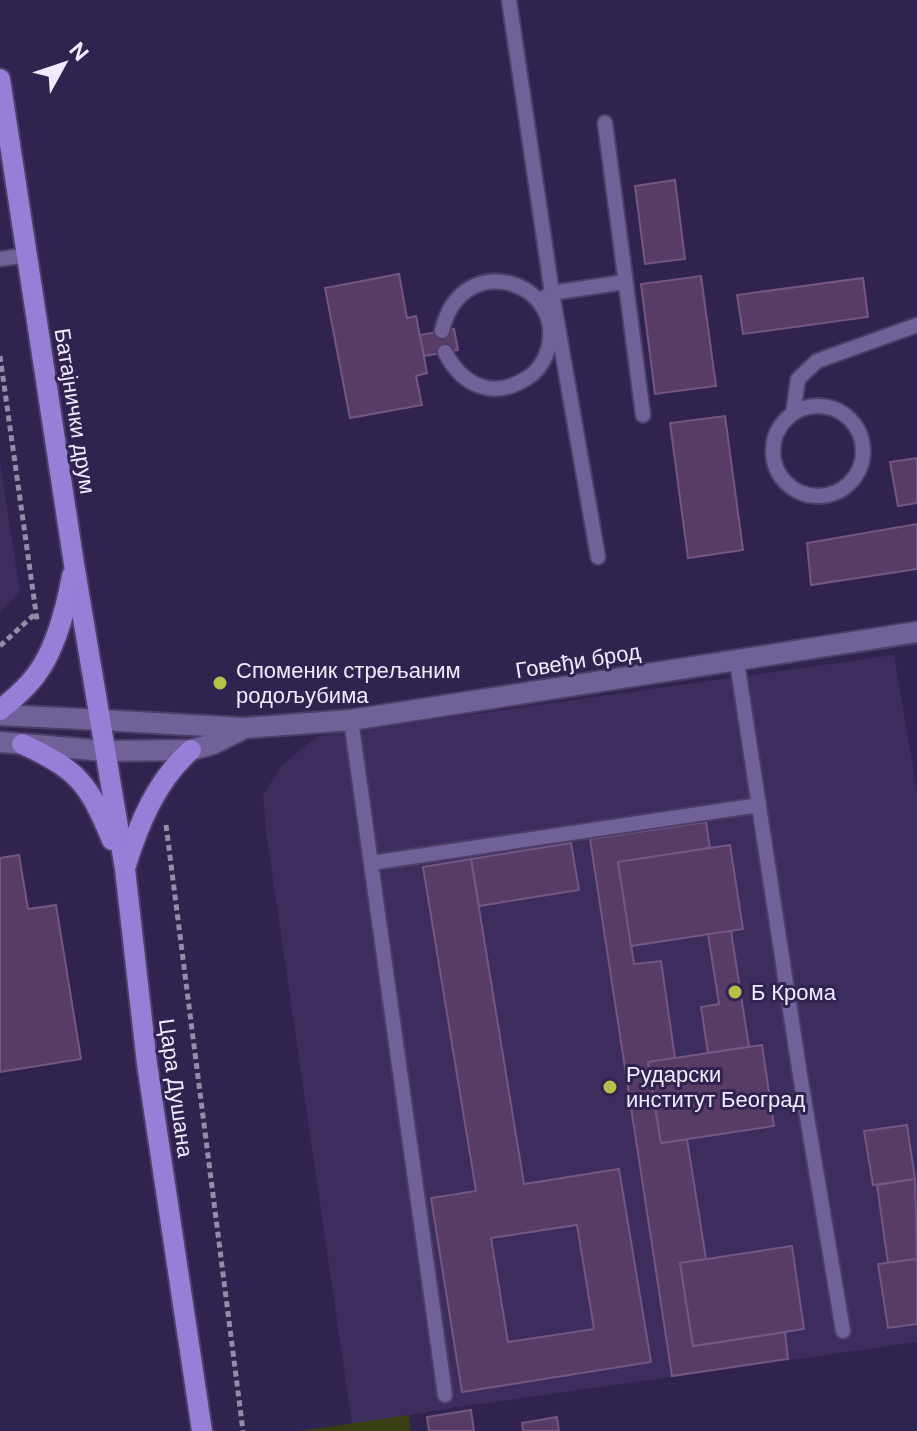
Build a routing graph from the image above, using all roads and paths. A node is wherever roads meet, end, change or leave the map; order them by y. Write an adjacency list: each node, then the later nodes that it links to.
1 (509, 0): 7 (lane)
2 (0, 79): 4 (main road, Батајнички друм)
3 (605, 123): 6 (lane)
4 (27, 255): 5 (lane); 16 (main road, Батајнички друм)
5 (0, 259)
6 (625, 282): 7 (lane); 14 (lane)
7 (552, 293): 8 (lane); 15 (lane)
8 (538, 302): 10 (lane); 11 (lane)
9 (917, 325): 13 (lane)
10 (442, 331)
11 (445, 352)
12 (0, 356): 18 (path)
13 (793, 413): 13 (lane)
14 (643, 415)
15 (598, 557)
16 (74, 564): 20 (main road); 21 (main road, Батајнички друм)
17 (917, 632): 19 (street, Говеђи брод)
18 (0, 646)
19 (737, 662): 22 (street, Говеђи брод); 29 (lane)
20 (0, 712): 21 (street)
21 (101, 720): 23 (street); 27 (main road, Батајнички друм)
22 (351, 720): 23 (street, Говеђи брод); 30 (lane)
23 (244, 728): 26 (street)
24 (0, 742): 25 (street)
25 (22, 744): 27 (street); 31 (main road)
26 (191, 750): 27 (street); 28 (main road)
27 (105, 751): 31 (main road, Цара Душана)
28 (161, 785): 31 (main road); 35 (path)
29 (759, 805): 30 (lane); 32 (lane)
30 (371, 863): 33 (lane)
31 (125, 869): 34 (main road, Цара Душана)
32 (843, 1331)
33 (445, 1395)
34 (202, 1431)
35 (243, 1431)

